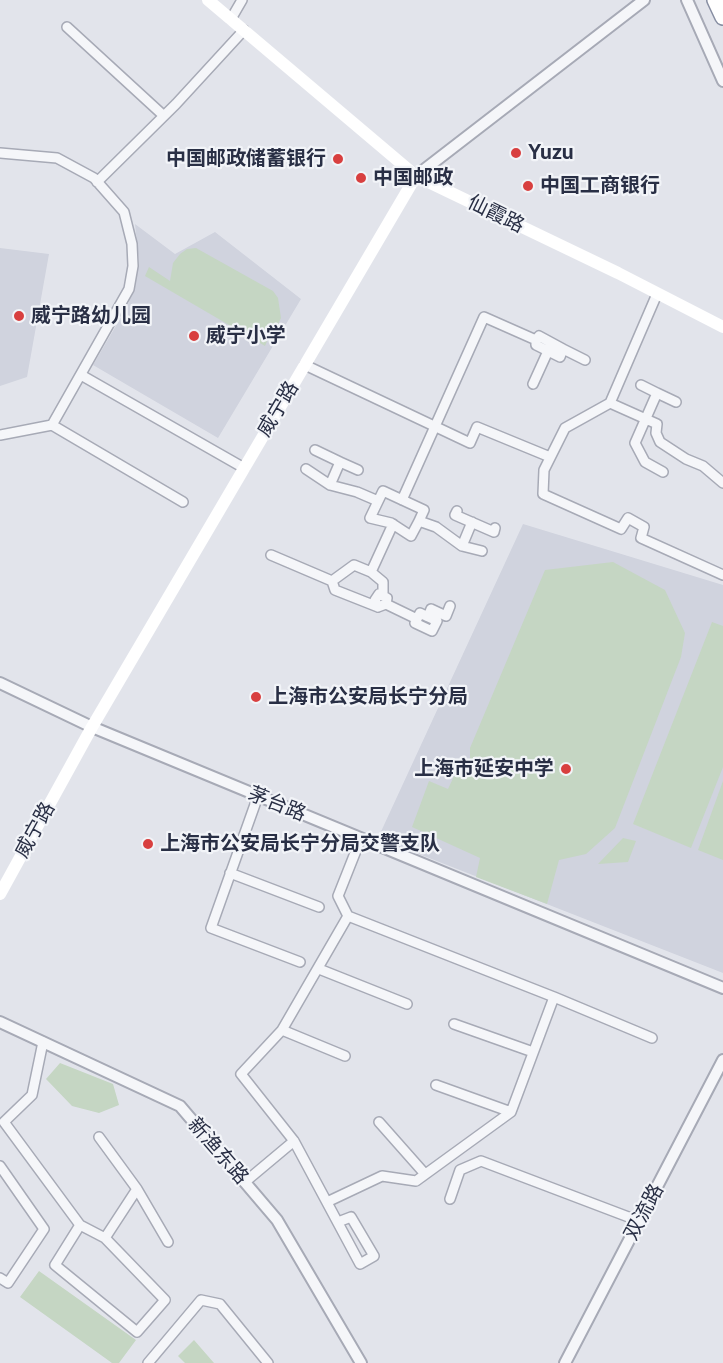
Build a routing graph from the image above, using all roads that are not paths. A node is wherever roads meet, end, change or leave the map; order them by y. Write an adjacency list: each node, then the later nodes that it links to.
1 (208, 0): 7 (main road, 仙霞路)
2 (242, 0): 7 (street)
3 (644, 0): 13 (street, 威宁路)
4 (687, 0): 10 (street)
5 (715, 0): 6 (highway)
6 (723, 17)
7 (231, 19): 9 (main road, 仙霞路)
8 (67, 27): 11 (street)
9 (244, 30): 11 (street); 13 (main road, 仙霞路)
10 (723, 81)
11 (164, 116): 14 (street)
12 (0, 153): 14 (street)
13 (416, 176): 15 (main road, 仙霞路); 21 (main road, 威宁路)
14 (97, 182): 22 (street)
15 (657, 294): 16 (main road, 仙霞路); 27 (street)
16 (723, 327)
17 (536, 340): 18 (street); 19 (street); 30 (street)
18 (563, 349): 19 (street); 20 (street)
19 (548, 351): 23 (street)
20 (585, 360)
21 (305, 365): 30 (street); 37 (main road, 威宁路)
22 (81, 375): 29 (street); 37 (street)
23 (533, 384)
24 (641, 385): 25 (street)
25 (657, 393): 26 (street); 28 (street)
26 (676, 402)
27 (610, 403): 28 (street); 34 (street)
28 (645, 419): 36 (street); 40 (street)
29 (52, 425): 31 (street); 45 (street)
30 (435, 427): 34 (street); 43 (street)
31 (0, 435)
32 (315, 450): 35 (street)
33 (708, 455): 36 (street)
34 (550, 457): 56 (street)
35 (340, 462): 39 (street); 42 (street)
36 (703, 466): 41 (street)
37 (244, 468): 64 (main road, 威宁路)
38 (306, 470): 42 (street)
39 (358, 470)
40 (663, 472)
41 (723, 483)
42 (330, 485): 44 (street)
43 (402, 500): 44 (street); 47 (street)
44 (378, 501): 49 (street)
45 (183, 502)
46 (457, 511): 48 (street)
47 (419, 521): 49 (street); 51 (street)
48 (472, 522): 50 (street); 51 (street)
49 (393, 524): 54 (street)
50 (495, 528)
51 (462, 546): 52 (street)
52 (482, 551)
53 (271, 555): 57 (street)
54 (371, 572): 55 (street); 59 (street)
55 (339, 573): 57 (street); 58 (street)
56 (723, 575)
57 (332, 581): 58 (street)
58 (342, 592): 59 (street)
59 (382, 603): 62 (street)
60 (450, 606): 61 (street)
61 (428, 617): 62 (street); 62 (street)
62 (417, 619)
63 (0, 683): 64 (street, 茅台路)
64 (92, 727): 65 (street, 茅台路); 68 (main road, 威宁路)
65 (258, 796): 66 (street, 茅台路); 67 (street)
66 (361, 838): 70 (street); 73 (street, 茅台路)
67 (230, 873): 69 (street); 71 (street)
68 (0, 894)
69 (319, 907)
70 (348, 916): 72 (street); 74 (street)
71 (300, 962)
72 (318, 969): 75 (street); 78 (street)
73 (723, 988)
74 (554, 997): 79 (street); 81 (street)
75 (407, 1004)
76 (0, 1022): 80 (street, 新渔东路)
77 (454, 1024): 81 (street)
78 (282, 1029): 82 (street); 88 (street)
79 (652, 1038)
80 (43, 1042): 91 (street, 新渔东路); 97 (street)
81 (533, 1052): 85 (street)
82 (345, 1056)
83 (723, 1060): 95 (street, 双流路)
84 (436, 1085): 85 (street)
85 (511, 1112): 90 (street)
86 (379, 1122): 90 (street)
87 (99, 1137): 92 (street)
88 (294, 1141): 91 (street); 94 (street)
89 (0, 1166): 100 (street)
90 (425, 1174): 94 (street)
91 (245, 1182): 103 (street, 新渔东路)
92 (137, 1189): 98 (street); 99 (street)
93 (450, 1199): 95 (street)
94 (327, 1202): 96 (street)
95 (639, 1221): 104 (street, 双流路)
96 (338, 1222): 96 (street)
97 (80, 1225): 98 (street); 98 (street)
98 (105, 1238)
99 (168, 1242)
100 (0, 1278)
101 (148, 1363): 102 (street)
102 (268, 1363)
103 (362, 1363)
104 (565, 1363)

